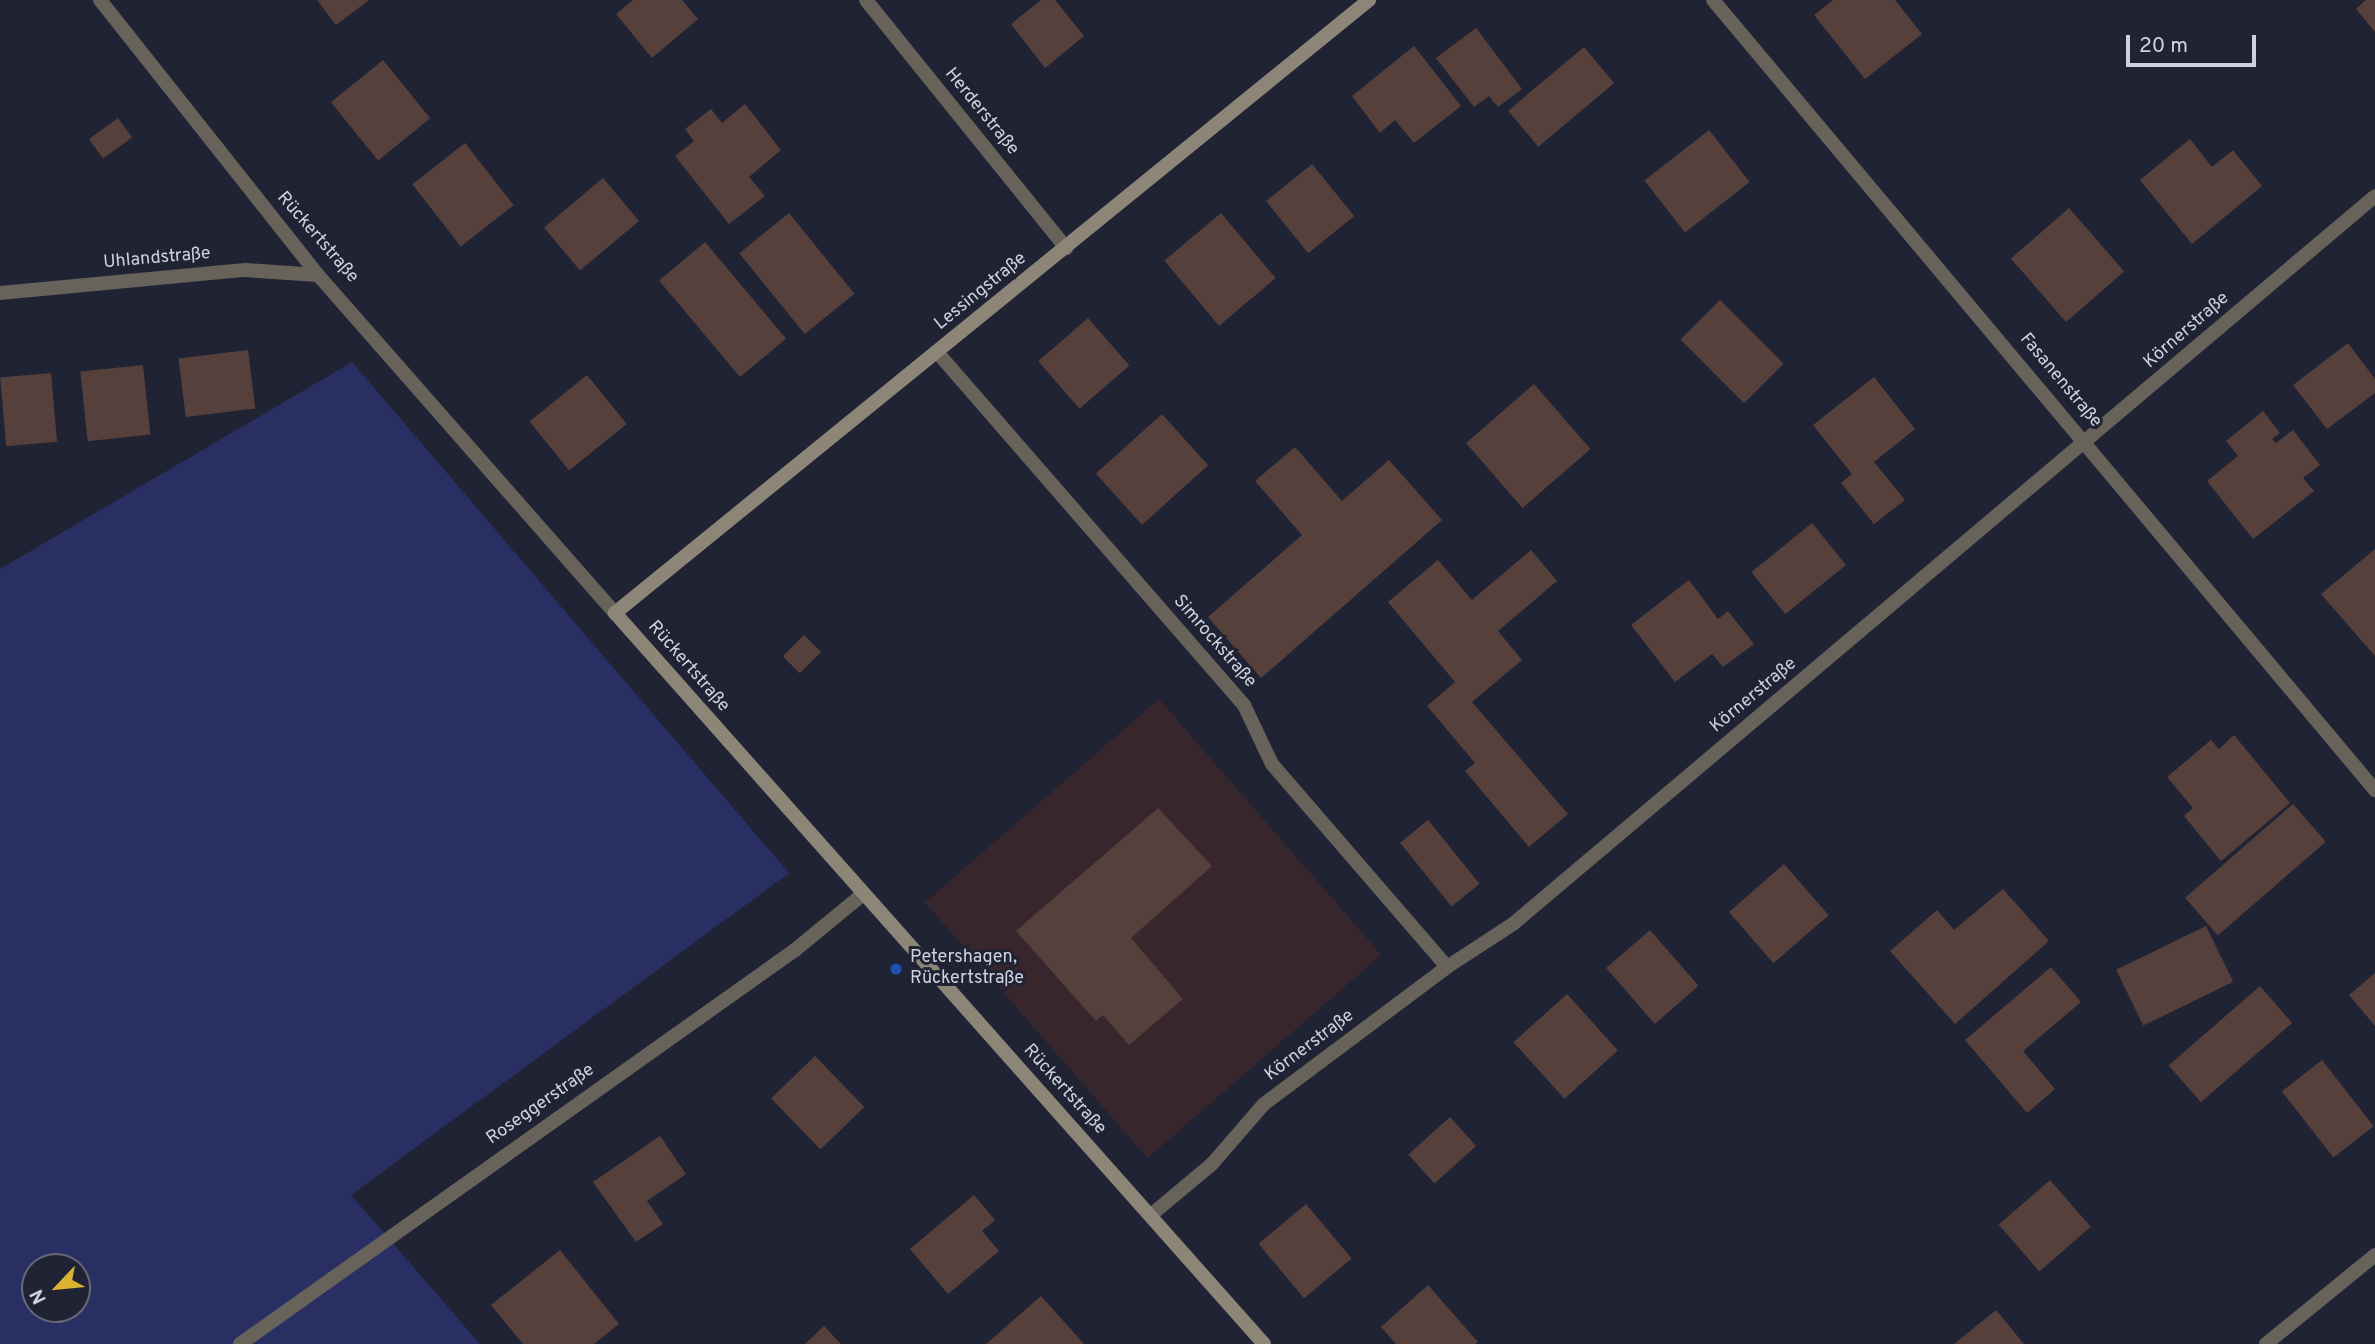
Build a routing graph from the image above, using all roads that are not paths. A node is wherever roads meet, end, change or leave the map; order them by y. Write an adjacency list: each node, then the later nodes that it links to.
1 (100, 0): 7 (street, Rückertstraße)
2 (866, 0): 6 (street, Herderstraße)
3 (1369, 0): 6 (street, Lessingstraße)
4 (1713, 0): 10 (street, Fasanenstraße)
5 (2375, 196): 10 (street, Körnerstraße)
6 (1066, 248): 9 (street, Lessingstraße)
7 (318, 275): 8 (street, Uhlandstraße); 11 (street, Rückertstraße)
8 (0, 293)
9 (937, 352): 11 (street, Lessingstraße); 14 (street, Simrockstraße)
10 (2087, 442): 12 (street, Fasanenstraße); 14 (street, Körnerstraße)
11 (615, 613): 13 (street, Rückertstraße)
12 (2375, 790)
13 (862, 895): 15 (street, Rückertstraße); 17 (street, Roseggerstraße)
14 (1447, 967): 15 (street, Körnerstraße)
15 (1152, 1215): 18 (street, Rückertstraße)
16 (2375, 1255): 19 (street)
17 (240, 1344)
18 (1264, 1344)
19 (2266, 1344)

